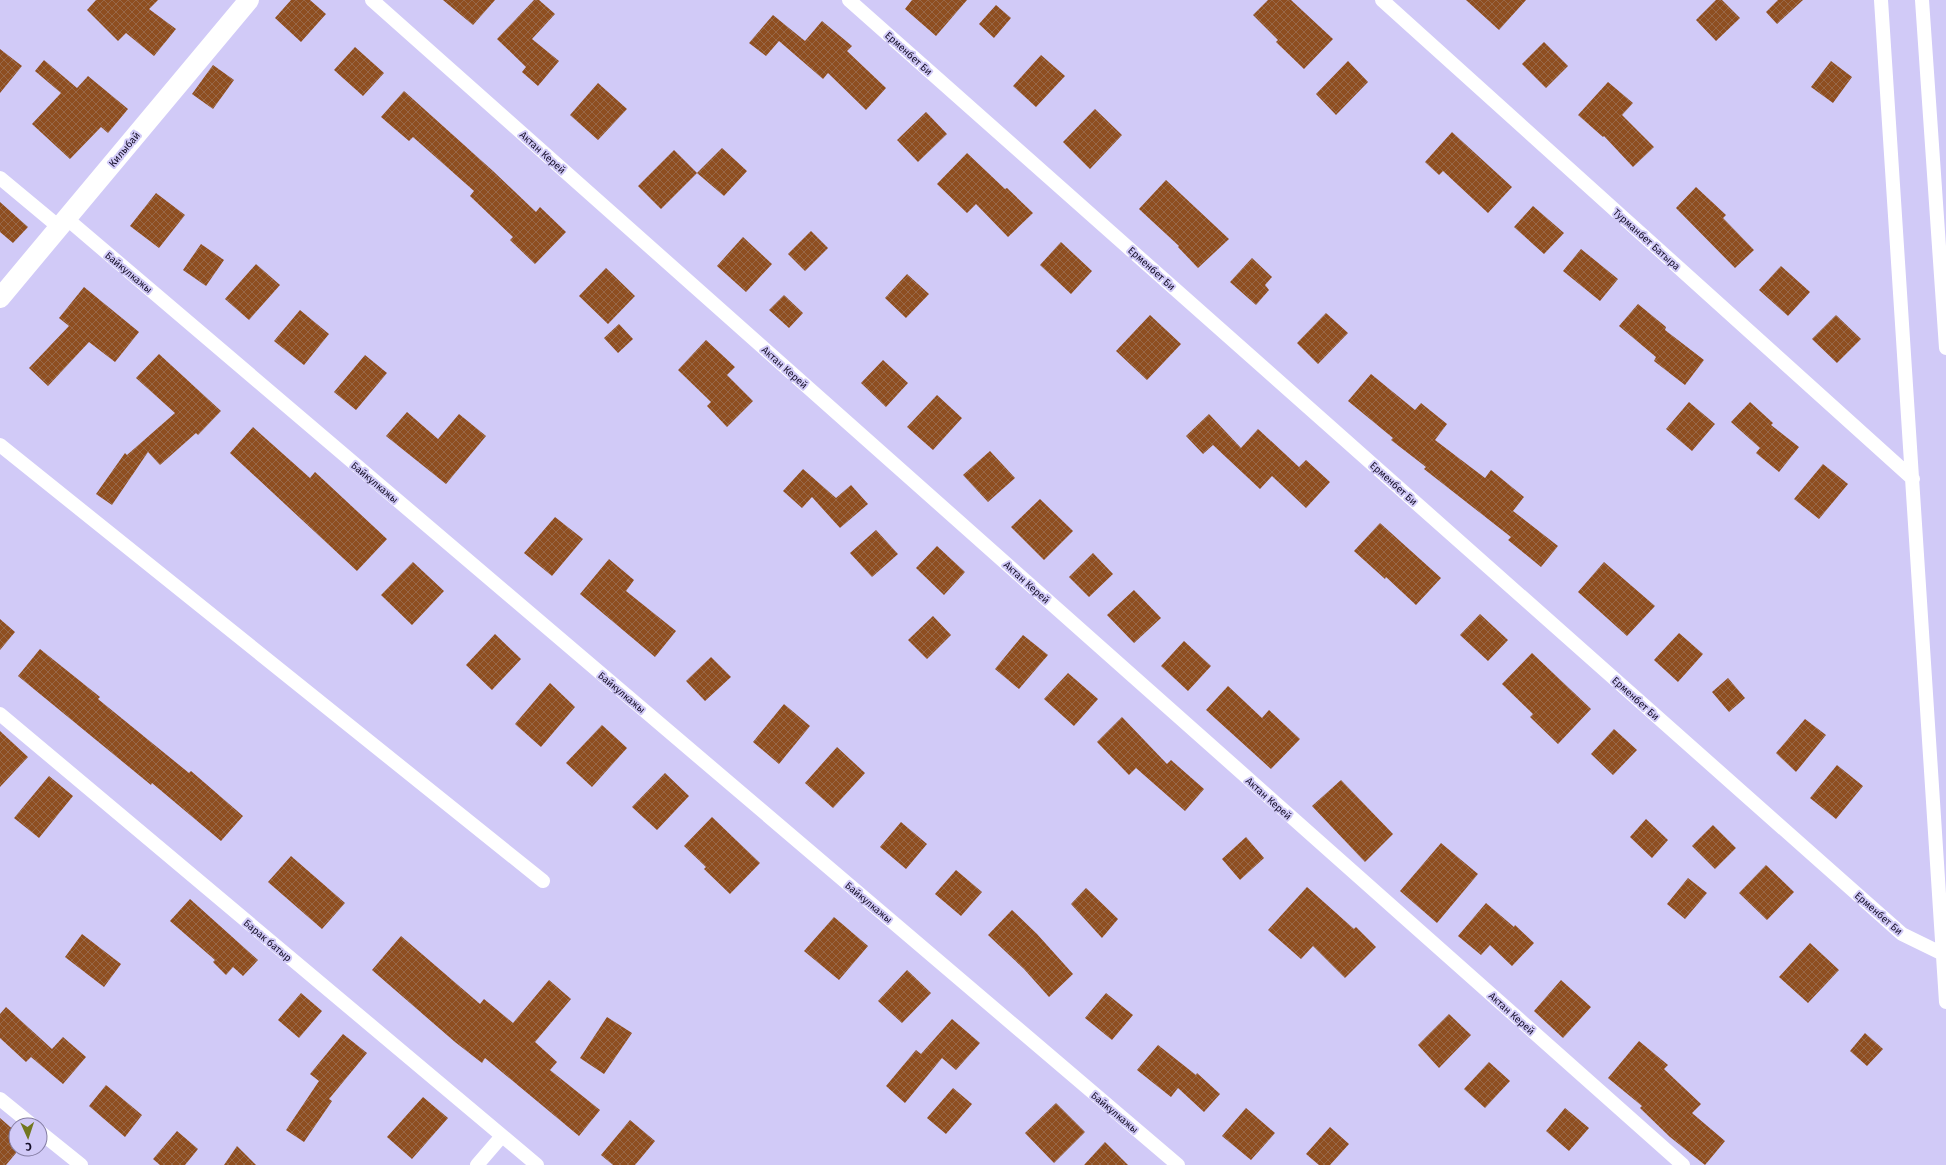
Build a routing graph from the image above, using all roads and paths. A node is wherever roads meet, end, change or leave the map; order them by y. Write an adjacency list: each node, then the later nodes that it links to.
1 (249, 0): 8 (street, Килыбай)
2 (372, 0): 26 (street, Актан Керей)
3 (849, 0): 16 (street, Ерменбет Би)
4 (1382, 0): 13 (street, Турманбет Батыра)
5 (1881, 0): 13 (street)
6 (1922, 0): 9 (street)
7 (0, 178): 8 (street, Байкулкажы)
8 (63, 223): 10 (street, Килыбай); 25 (street, Байкулкажы)
9 (1942, 238): 11 (street)
10 (0, 298)
11 (1946, 348)
12 (0, 445): 15 (street)
13 (1913, 479): 16 (street)
14 (0, 714): 20 (street, Барак батыр)
15 (543, 881)
16 (1944, 954): 17 (street)
17 (1946, 1002)
18 (0, 1098): 19 (street)
19 (23, 1117)
20 (502, 1136): 23 (street); 24 (street, Барак батыр)
21 (48, 1138): 22 (street)
22 (81, 1165)
23 (476, 1165)
24 (537, 1165)
25 (1178, 1165)
26 (1683, 1165)

